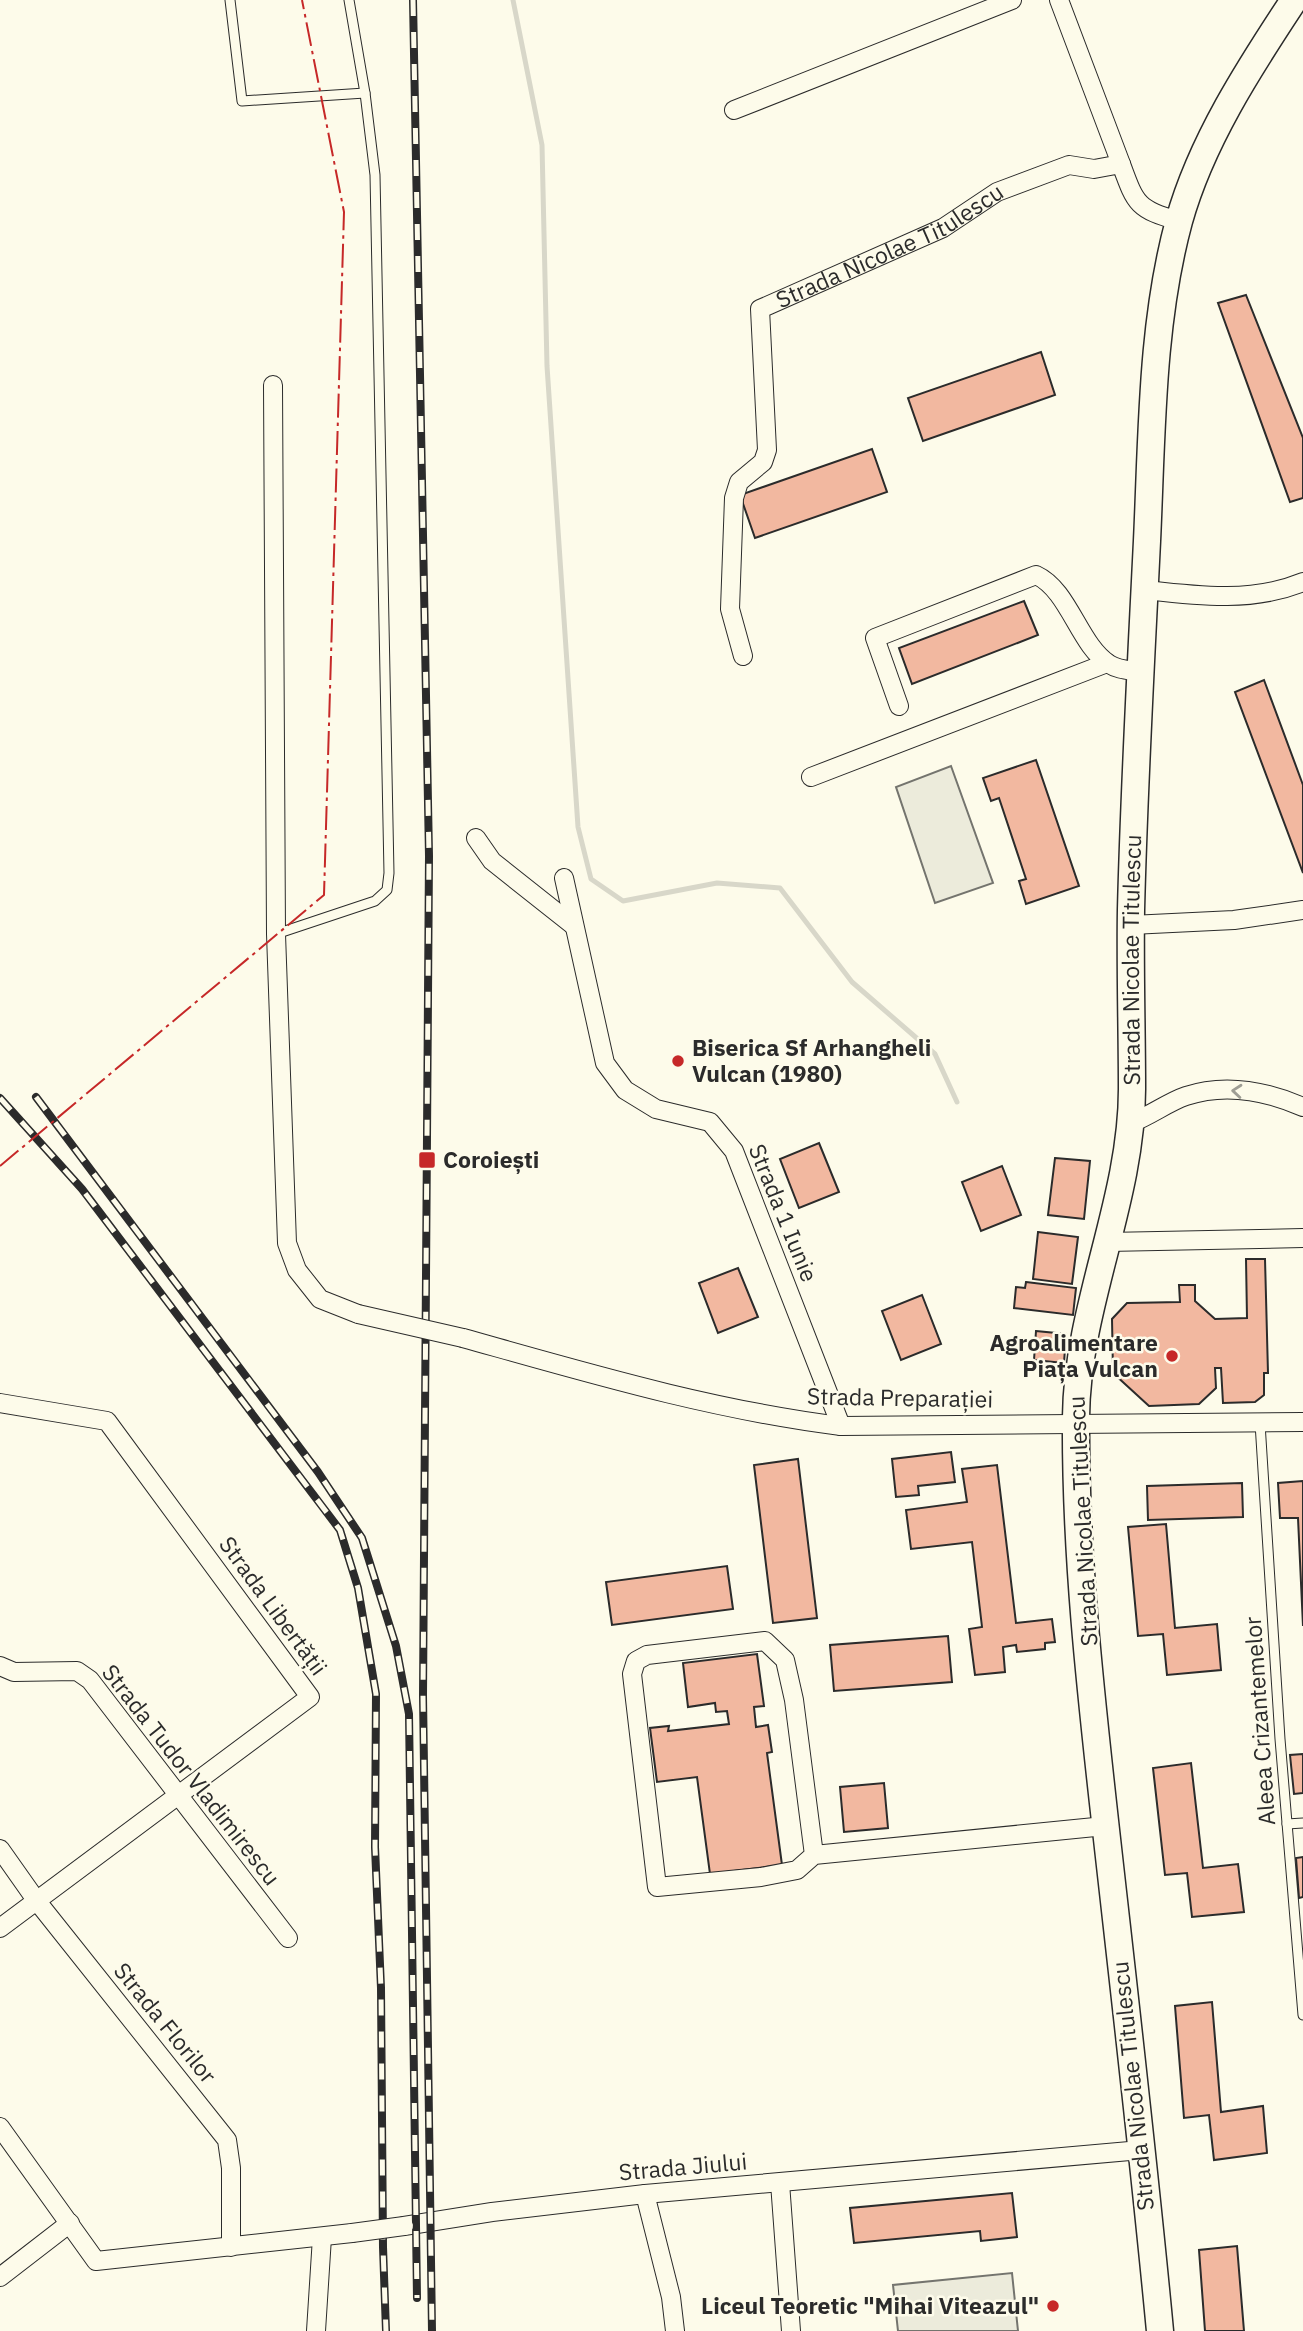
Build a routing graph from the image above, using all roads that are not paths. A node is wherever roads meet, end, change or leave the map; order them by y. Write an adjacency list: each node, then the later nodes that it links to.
1 (230, 0): 6 (lane)
2 (348, 0): 6 (lane)
3 (1012, 0): 7 (street)
4 (1059, 0): 8 (street)
5 (1294, 0): 9 (main road, Strada Nicolae Titulescu)
6 (365, 93): 23 (lane)
7 (734, 110)
8 (1121, 164): 9 (street); 13 (street, Strada Nicolae Titulescu)
9 (1179, 220): 12 (main road, Strada Nicolae Titulescu)
10 (273, 385): 23 (street, Strada Preparației)
11 (1303, 582): 12 (street)
12 (1145, 590): 15 (main road, Strada Nicolae Titulescu)
13 (743, 656)
14 (1107, 663): 15 (street); 16 (street); 17 (street)
15 (1141, 672): 21 (main road, Strada Nicolae Titulescu)
16 (899, 706)
17 (811, 777)
18 (476, 838): 22 (street)
19 (564, 878): 22 (street, Strada 1 Iunie)
20 (1303, 910): 21 (street)
21 (1131, 925): 25 (main road, Strada Nicolae Titulescu)
22 (574, 926): 32 (street, Strada 1 Iunie)
23 (276, 934): 32 (street, Strada Preparației, bridge)
24 (1303, 1107): 25 (street, one-way to 25)
25 (1131, 1123): 27 (main road, Strada Nicolae Titulescu)
26 (1303, 1238): 27 (street)
27 (1107, 1242): 31 (main road, Strada Nicolae Titulescu)
28 (0, 1403): 34 (street, Strada Libertății)
29 (1303, 1422): 30 (street, Strada Preparației)
30 (1260, 1423): 31 (street, Strada Preparației); 36 (lane, Aleea Crizantemelor)
31 (1076, 1424): 32 (street, Strada Preparației); 37 (main road, Strada Nicolae Titulescu)
32 (841, 1426)
33 (0, 1666): 34 (street, Strada Tudor Vladimirescu)
34 (179, 1797): 40 (street, Strada Libertății); 42 (street, Strada Tudor Vladimirescu)
35 (1303, 1823): 36 (lane)
36 (1287, 1824): 43 (lane, Aleea Crizantemelor)
37 (1105, 1826): 39 (street); 46 (main road, Strada Nicolae Titulescu)
38 (0, 1849): 40 (street, Strada Florilor)
39 (814, 1855): 39 (street)
40 (36, 1900): 41 (street, Strada Libertății); 51 (street, Strada Florilor)
41 (0, 1928)
42 (288, 1938)
43 (1301, 1977): 44 (lane, Aleea Crizantemelor)
44 (1303, 2015)
45 (0, 2127): 49 (street)
46 (1141, 2150): 47 (street, Strada Jiului); 56 (main road, Strada Nicolae Titulescu)
47 (780, 2183): 48 (street, Strada Jiului); 55 (street)
48 (645, 2194): 50 (street, Strada Jiului, bridge); 54 (street)
49 (69, 2223): 51 (street, Strada Jiului); 52 (street)
50 (322, 2237): 51 (street, Strada Jiului); 53 (street)
51 (231, 2248)
52 (0, 2277)
53 (316, 2331)
54 (676, 2331)
55 (791, 2331)
56 (1160, 2331)

